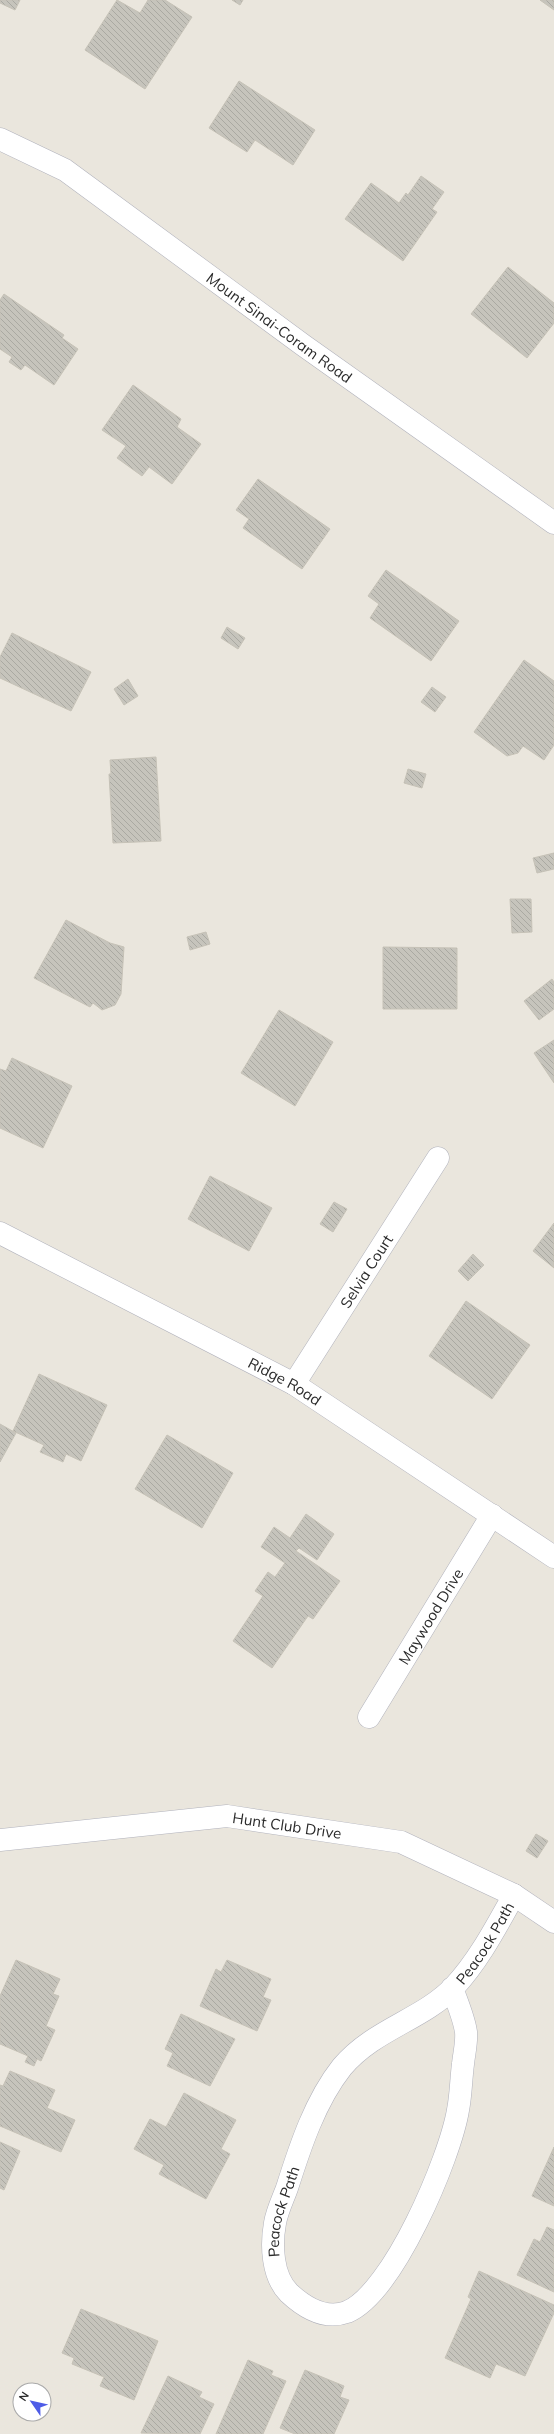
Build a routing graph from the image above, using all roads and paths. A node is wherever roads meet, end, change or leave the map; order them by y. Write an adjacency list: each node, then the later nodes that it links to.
1 (0, 139): 2 (street, Mount Sinai-Coram Road)
2 (554, 523)
3 (438, 1158): 5 (street, Selvia Court)
4 (0, 1233): 5 (street, Ridge Road)
5 (294, 1384): 6 (street, Ridge Road)
6 (492, 1515): 7 (street, Ridge Road); 8 (street, Maywood Drive)
7 (554, 1557)
8 (369, 1717)
9 (0, 1840): 10 (street, Hunt Club Drive)
10 (514, 1895): 11 (street, Hunt Club Drive); 12 (street, Peacock Path)
11 (554, 1922)
12 (452, 1988): 12 (street, Peacock Path)

